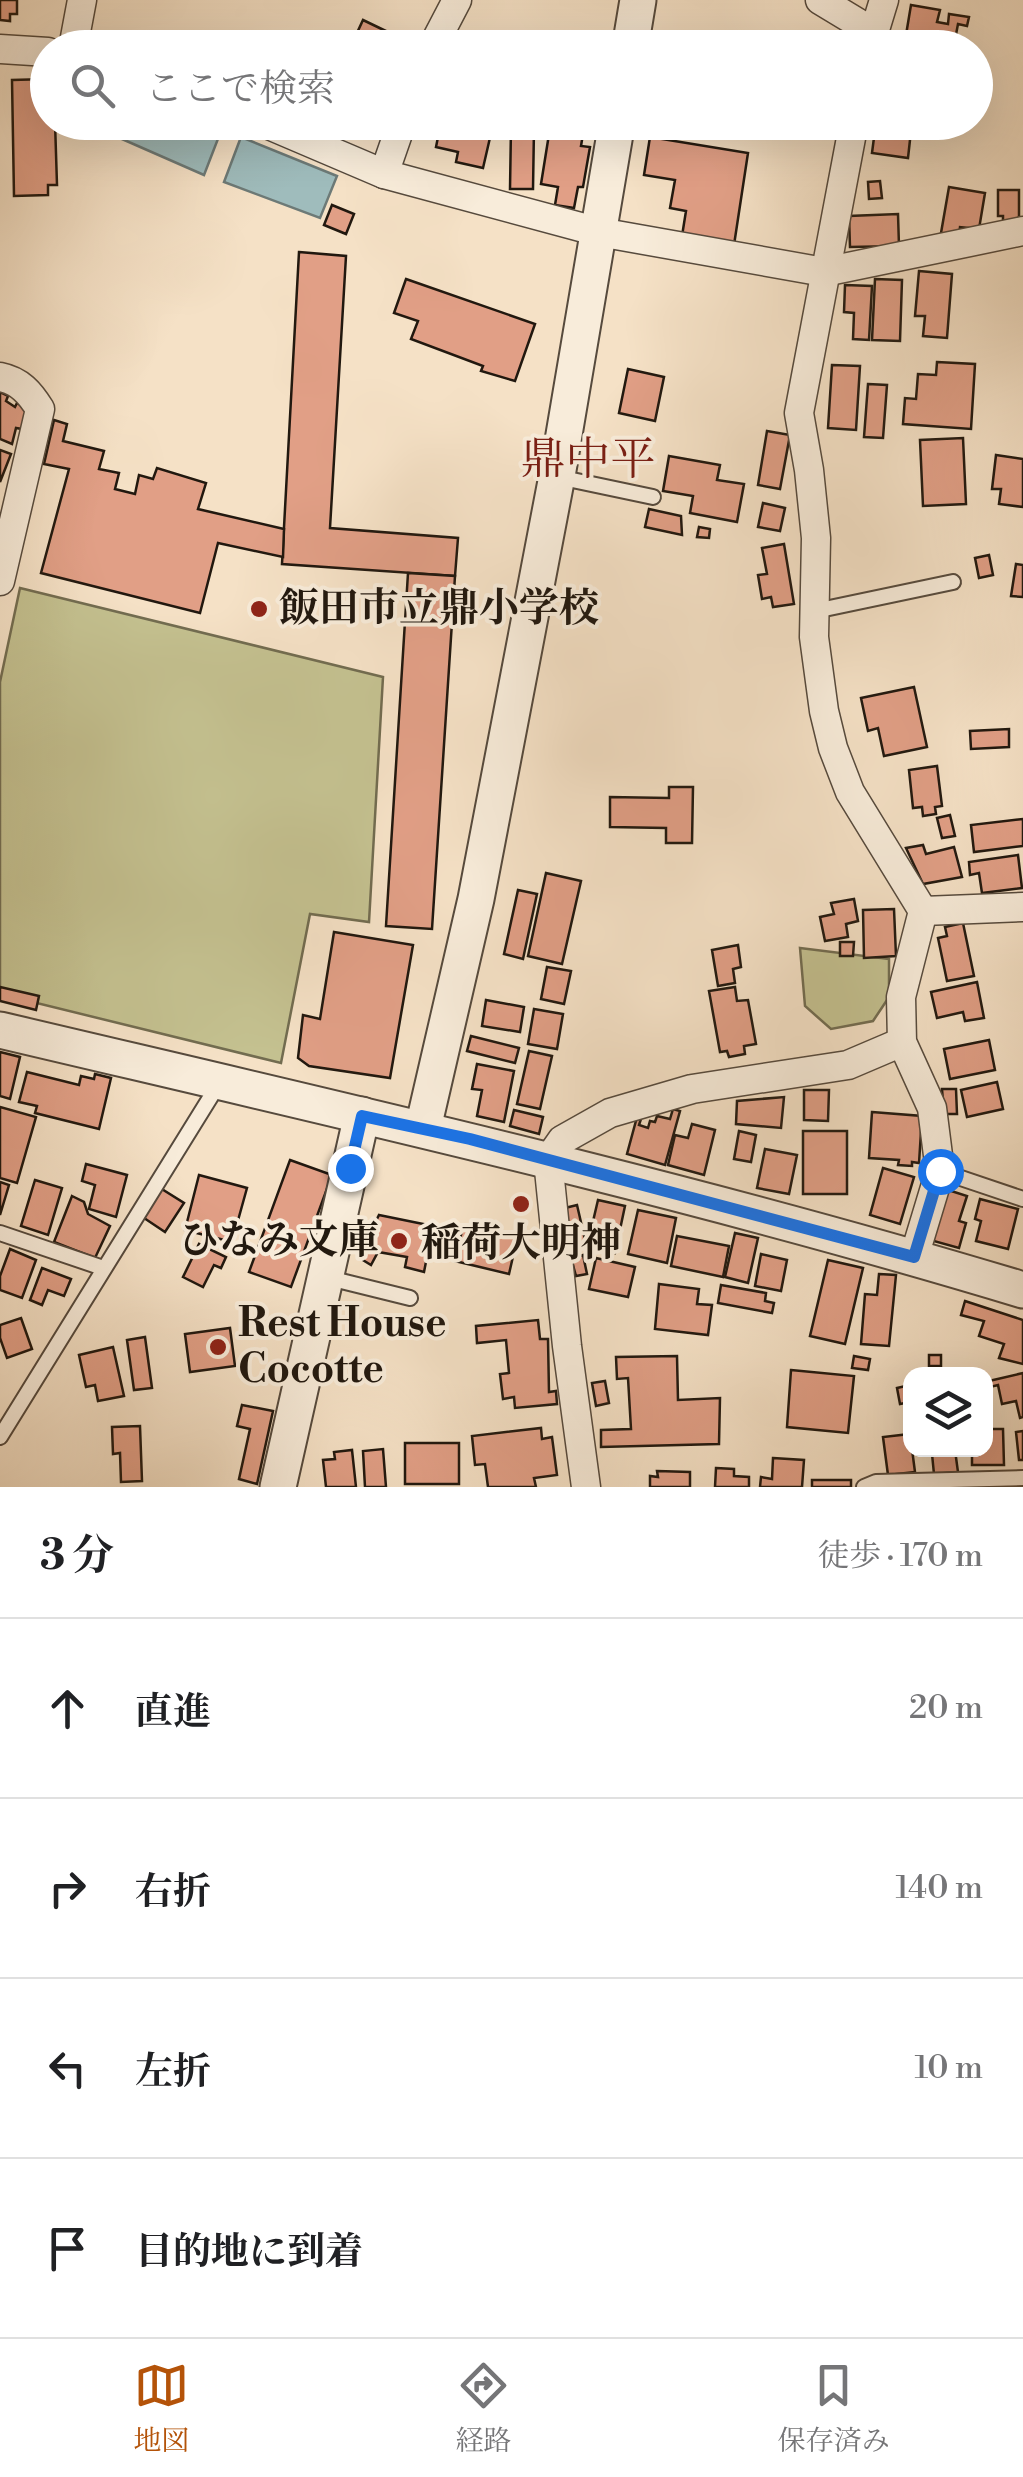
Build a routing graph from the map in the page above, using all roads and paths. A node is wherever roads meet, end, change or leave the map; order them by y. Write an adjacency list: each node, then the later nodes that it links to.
1 (82, 0): 6 (street)
2 (457, 0): 7 (street)
3 (638, 0): 8 (street)
4 (820, 0): 9 (street)
5 (884, 0): 10 (street)
6 (76, 30)
7 (441, 30)
8 (633, 30)
9 (858, 30)
10 (874, 30)
11 (0, 49): 12 (street)
12 (30, 51)
13 (304, 140): 17 (street)
14 (396, 140): 17 (street)
15 (614, 140): 19 (street)
16 (850, 140): 20 (street)
17 (384, 174): 19 (street)
18 (1023, 231): 20 (street)
19 (599, 232): 20 (street); 22 (street)
20 (824, 272): 26 (street)
21 (0, 377): 24 (street)
22 (557, 476): 23 (lane); 33 (street)
23 (653, 497)
24 (0, 581)
25 (953, 582): 26 (lane)
26 (816, 611): 28 (street)
27 (1023, 907): 28 (street)
28 (922, 911): 30 (street)
29 (0, 1030): 31 (street)
30 (902, 1042): 34 (street); 35 (street)
31 (220, 1082): 32 (street); 39 (lane)
32 (362, 1116): 33 (street); 40 (street)
33 (423, 1128): 34 (street)
34 (548, 1160): 38 (street); 46 (street)
35 (940, 1171): 36 (lane); 38 (street)
36 (1023, 1199)
37 (0, 1233): 39 (lane)
38 (914, 1257): 41 (street)
39 (103, 1268): 43 (lane)
40 (324, 1277): 42 (lane); 45 (street)
41 (1023, 1290)
42 (410, 1298)
43 (0, 1438)
44 (1023, 1478): 47 (lane)
45 (278, 1487)
46 (586, 1487)
47 (864, 1487)

